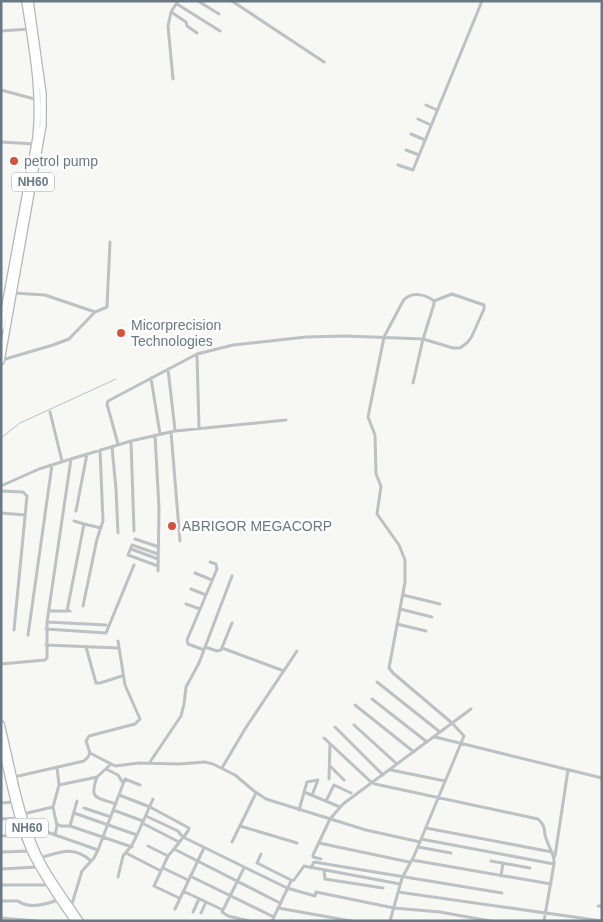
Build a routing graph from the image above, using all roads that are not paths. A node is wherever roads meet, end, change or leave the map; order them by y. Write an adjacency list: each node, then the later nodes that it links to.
1 (25, 1): 9 (highway, NH60)
2 (30, 1): 29 (highway, NH60)
3 (198, 1): 8 (street)
4 (232, 1): 13 (street)
5 (482, 1): 18 (street)
6 (177, 3): 7 (street); 11 (street)
7 (171, 12): 12 (street); 14 (street)
8 (219, 14)
9 (29, 29): 10 (street); 16 (highway, NH60)
10 (1, 32)
11 (220, 32)
12 (197, 33)
13 (324, 62)
14 (173, 78)
15 (1, 90): 16 (street)
16 (38, 100): 24 (highway, NH60)
17 (426, 105): 18 (street)
18 (437, 110): 20 (street)
19 (418, 119): 20 (street)
20 (431, 125): 22 (street)
21 (411, 134): 22 (street)
22 (425, 140): 26 (street)
23 (1, 142): 24 (street)
24 (35, 144): 32 (highway, NH60)
25 (406, 150): 26 (street)
26 (419, 156): 27 (street)
27 (398, 165)
28 (110, 242): 31 (street)
29 (13, 292): 31 (street); 36 (highway, NH60)
30 (434, 301): 33 (street); 34 (street); 34 (street)
31 (95, 312): 36 (street)
32 (1, 328)
33 (384, 337): 34 (street); 35 (street); 79 (street)
34 (423, 339): 39 (street)
35 (197, 354): 37 (street); 42 (street)
36 (1, 360)
37 (168, 369): 38 (street); 43 (street)
38 (151, 378): 44 (street); 47 (street)
39 (413, 383)
40 (50, 412): 52 (street)
41 (286, 420): 42 (street)
42 (199, 428): 43 (street)
43 (173, 431): 44 (street); 65 (street)
44 (160, 434): 45 (street)
45 (155, 435): 46 (street); 66 (street)
46 (131, 440): 47 (street); 62 (street)
47 (118, 444): 48 (street)
48 (112, 446): 49 (street); 63 (street)
49 (100, 450): 50 (street); 61 (street)
50 (87, 454): 51 (street); 56 (street)
51 (71, 459): 52 (street); 85 (street)
52 (62, 461): 53 (street)
53 (52, 465): 54 (street); 94 (street)
54 (1, 486)
55 (1, 491): 58 (street)
56 (76, 511)
57 (1, 513): 58 (street)
58 (25, 515): 92 (street)
59 (74, 522): 60 (street)
60 (84, 524): 61 (street); 85 (street)
61 (101, 528): 82 (street)
62 (134, 531)
63 (118, 533)
64 (135, 539): 66 (street)
65 (180, 541)
66 (159, 547): 68 (street)
67 (130, 549): 68 (street); 69 (street); 72 (street)
68 (158, 554): 69 (street)
69 (158, 560): 72 (street)
70 (210, 562): 76 (street)
71 (134, 565): 91 (street)
72 (158, 566): 73 (street)
73 (158, 571)
74 (195, 574): 76 (street)
75 (232, 576): 99 (street)
76 (212, 580): 78 (street)
77 (191, 589): 78 (street)
78 (206, 595): 83 (street)
79 (403, 595): 81 (street); 84 (street)
80 (186, 604): 83 (street)
81 (440, 604)
82 (84, 606)
83 (200, 610): 99 (street)
84 (400, 610): 86 (street); 89 (street)
85 (49, 611): 87 (street)
86 (432, 617)
87 (47, 622): 90 (street); 91 (street)
88 (232, 623): 100 (street)
89 (397, 624): 93 (street); 109 (street)
90 (106, 625)
91 (46, 629): 96 (street)
92 (14, 630)
93 (426, 631)
94 (28, 635)
95 (118, 641): 98 (street)
96 (46, 645): 97 (street); 102 (street)
97 (86, 647): 98 (street); 104 (street)
98 (118, 648): 104 (street)
99 (204, 648): 100 (street); 123 (street)
100 (222, 648): 103 (street)
101 (297, 651): 103 (street)
102 (1, 664)
103 (284, 670): 128 (street)
104 (122, 676): 121 (street)
105 (378, 682): 113 (street)
106 (372, 699): 116 (street)
107 (355, 705): 120 (street)
108 (471, 709): 109 (street)
109 (452, 723): 113 (street); 118 (street)
110 (1, 724): 133 (highway, NH60)
111 (354, 725): 124 (street)
112 (335, 727): 132 (street)
113 (440, 732): 114 (street)
114 (434, 737): 116 (street); 118 (street)
115 (324, 738): 117 (street)
116 (427, 742): 120 (street)
117 (330, 744): 126 (street); 139 (street)
118 (461, 744): 131 (street); 138 (street)
119 (1, 745): 122 (highway, NH60)
120 (414, 752): 124 (street)
121 (90, 753): 125 (street); 127 (street)
122 (3, 761): 152 (highway, NH60)
123 (150, 763): 125 (street); 128 (street)
124 (397, 764): 130 (street)
125 (110, 765): 129 (street)
126 (330, 766): 136 (street); 137 (street)
127 (57, 767): 133 (street); 142 (street)
128 (222, 768): 144 (street)
129 (106, 769): 134 (street); 140 (street)
130 (390, 769): 132 (street); 138 (street)
131 (568, 770): 135 (street); 204 (street)
132 (383, 774): 139 (street)
133 (14, 777): 162 (highway, NH60)
134 (97, 777): 142 (street); 154 (street)
135 (602, 778)
136 (329, 779)
137 (344, 780)
138 (445, 781): 148 (street)
139 (371, 782): 148 (street); 157 (street)
140 (123, 784): 141 (street); 146 (street)
141 (140, 784)
142 (59, 785): 155 (street)
143 (304, 792): 147 (street); 147 (street); 160 (street)
144 (256, 793): 160 (street); 171 (street)
145 (351, 793): 151 (street)
146 (119, 795): 154 (street); 156 (street)
147 (312, 795): 151 (street)
148 (438, 798): 172 (street); 192 (street)
149 (153, 799): 156 (street)
150 (77, 801): 161 (street)
151 (326, 801): 157 (street)
152 (15, 802): 153 (street); 162 (highway, NH60)
153 (1, 803)
154 (116, 804): 159 (street)
155 (53, 807): 162 (street); 168 (street)
156 (150, 807): 163 (street); 177 (street)
157 (340, 807): 166 (street)
158 (84, 808): 164 (street)
159 (113, 810): 164 (street); 167 (street)
160 (299, 810): 166 (street)
161 (74, 813): 169 (street); 170 (street)
162 (21, 816): 165 (street); 173 (highway, NH60)
163 (146, 816): 167 (street); 177 (street)
164 (111, 817): 169 (street)
165 (1, 819)
166 (330, 819): 179 (street); 183 (street)
167 (143, 822): 175 (street); 180 (street)
168 (56, 824): 170 (street); 174 (street)
169 (108, 824): 175 (street); 178 (street)
170 (70, 826): 178 (street)
171 (240, 826): 181 (street); 182 (street)
172 (426, 828): 179 (street); 192 (street)
173 (26, 833): 174 (street); 176 (street); 190 (highway, NH60); 197 (highway, NH60)
174 (55, 834): 189 (street)
175 (137, 835): 185 (street)
176 (1, 836)
177 (182, 836): 180 (street); 187 (street)
178 (103, 837): 185 (street); 189 (street)
179 (420, 841): 186 (street); 204 (street)
180 (179, 842): 188 (street)
181 (232, 842)
182 (297, 843)
183 (319, 843): 198 (street); 201 (street)
184 (148, 846): 196 (street)
185 (132, 847): 193 (street)
186 (418, 847): 194 (street); 201 (street)
187 (204, 848): 200 (street); 206 (street)
188 (174, 849): 196 (street); 200 (street)
189 (98, 850): 199 (street)
190 (30, 851): 191 (street); 205 (highway, NH60)
191 (1, 852)
192 (552, 852): 204 (street)
193 (126, 853): 210 (street); 213 (street)
194 (450, 853)
195 (261, 854): 216 (street)
196 (168, 856): 210 (street)
197 (40, 858): 199 (street); 234 (highway, NH60)
198 (320, 859)
199 (91, 861): 234 (street)
200 (197, 861): 214 (street); 217 (street)
201 (410, 861): 212 (street); 215 (street)
202 (491, 861): 203 (street)
203 (503, 863): 208 (street); 212 (street)
204 (554, 864): 219 (street)
205 (39, 867): 209 (street); 221 (highway, NH60)
206 (244, 868): 217 (street); 222 (street)
207 (311, 868): 211 (street); 215 (street); 216 (street)
208 (530, 868)
209 (1, 869)
210 (162, 869): 214 (street); 228 (street)
211 (324, 871): 218 (street); 223 (street)
212 (501, 876): 219 (street)
213 (118, 877)
214 (189, 878): 224 (street); 227 (street)
215 (402, 878): 218 (street); 226 (street)
216 (291, 881): 222 (street)
217 (237, 882): 227 (street); 233 (street)
218 (400, 884): 225 (street)
219 (551, 884): 241 (street)
220 (1, 885): 221 (street)
221 (50, 885): 230 (highway, NH60)
222 (287, 888): 233 (street); 236 (street)
223 (383, 888)
224 (183, 891): 228 (street); 229 (street)
225 (398, 892): 236 (street); 241 (street)
226 (502, 894)
227 (230, 896): 238 (street); 243 (street)
228 (179, 898): 237 (street)
229 (199, 899): 232 (street); 239 (street)
230 (60, 900): 231 (street); 245 (highway, NH60)
231 (1, 901)
232 (206, 902): 238 (street); 240 (street)
233 (280, 903): 235 (street)
234 (71, 907): 246 (highway, NH60)
235 (278, 908): 243 (street); 248 (street)
236 (394, 908): 249 (street); 250 (street)
237 (175, 909)
238 (223, 910): 247 (street)
239 (193, 912)
240 (201, 913)
241 (545, 913): 251 (street); 252 (street)
242 (1, 918): 244 (street)
243 (273, 919)
244 (37, 921)
245 (74, 921)
246 (80, 921)
247 (248, 921)
248 (351, 921)
249 (390, 921)
250 (490, 921)
251 (544, 921)
252 (602, 921)

